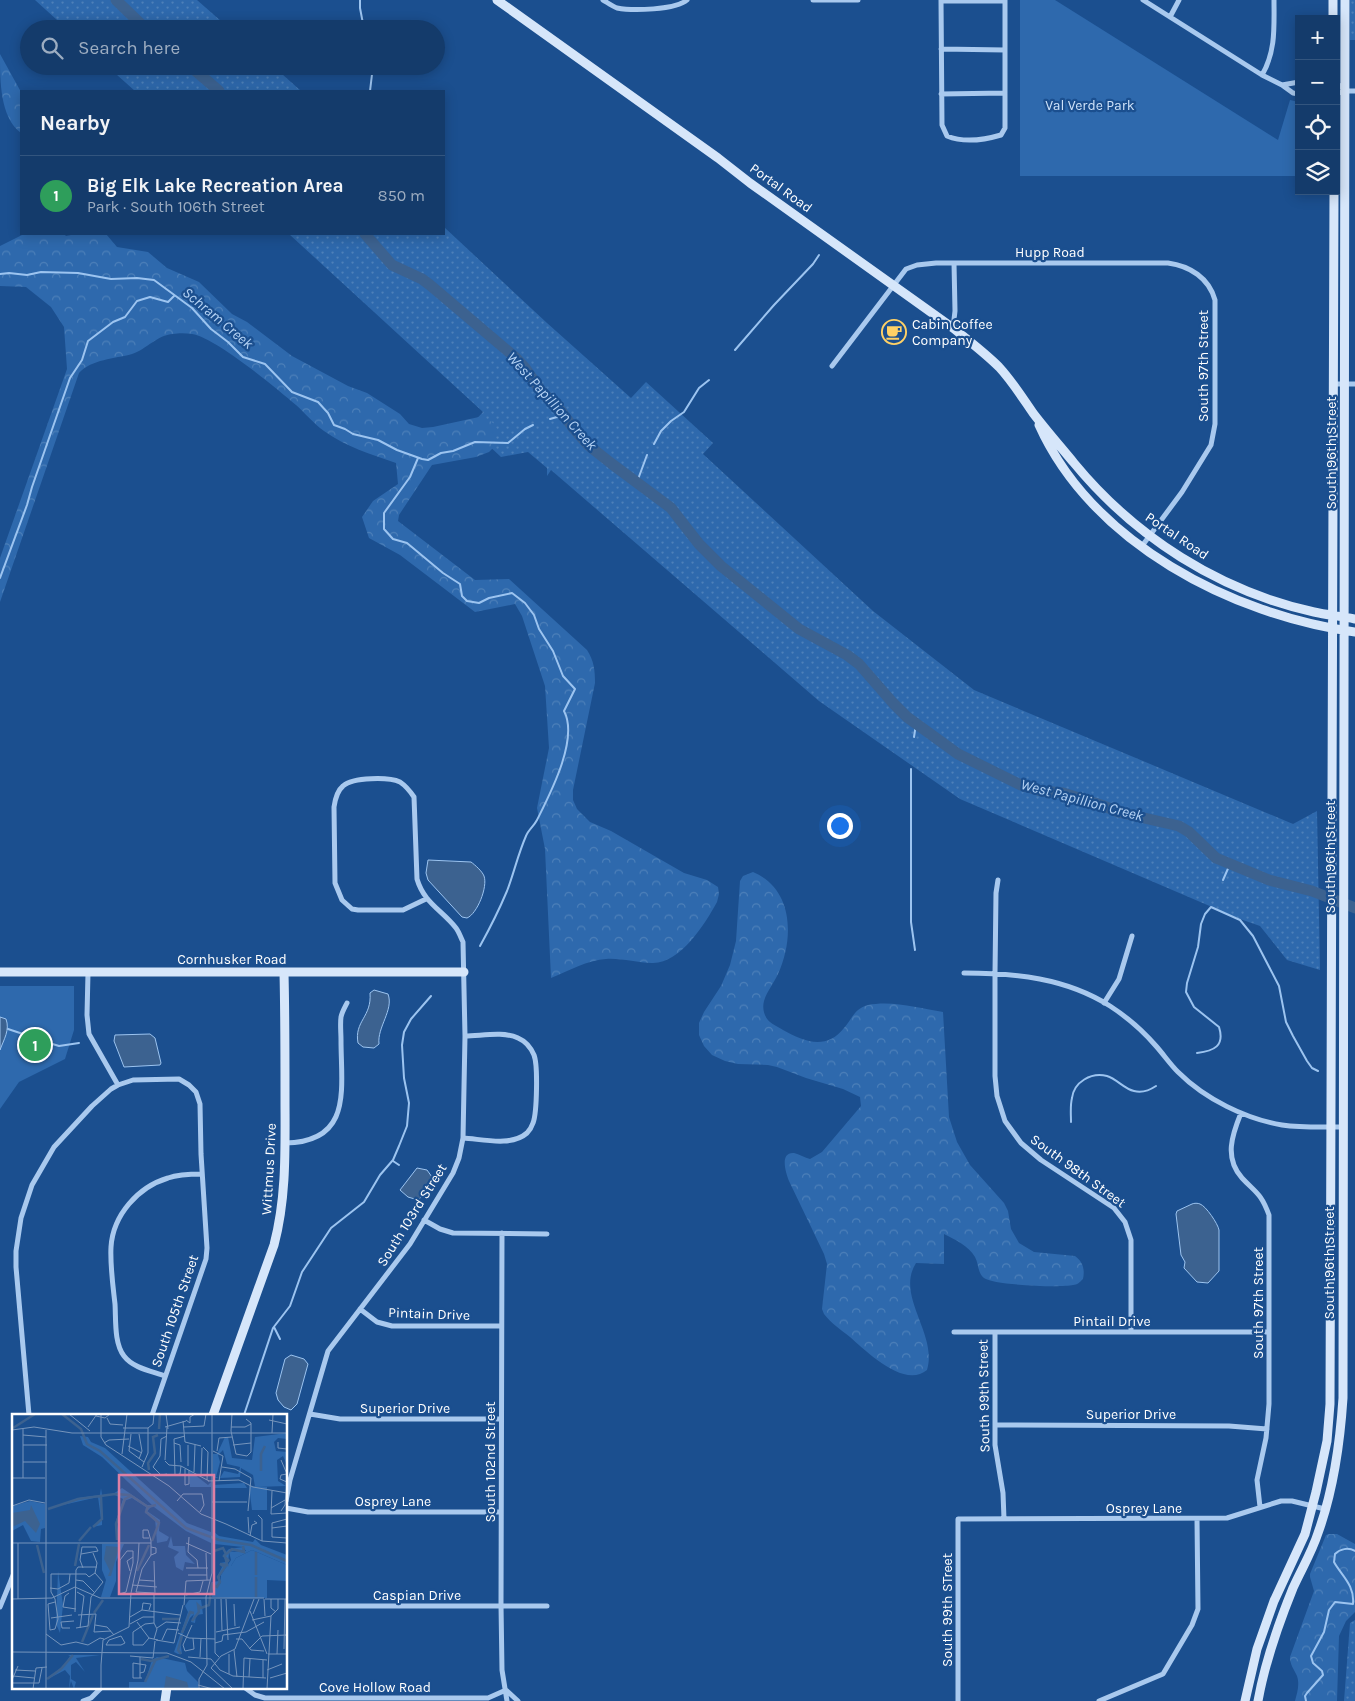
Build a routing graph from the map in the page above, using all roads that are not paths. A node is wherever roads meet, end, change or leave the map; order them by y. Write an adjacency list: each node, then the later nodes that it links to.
1 (497, 0): 27 (main road, Portal Road)
2 (603, 0): 3 (street)
3 (687, 0)
4 (812, 0): 5 (street)
5 (858, 0)
6 (940, 0): 7 (street); 15 (street)
7 (1005, 0): 16 (street)
8 (1143, 0): 14 (street)
9 (1179, 0): 14 (street)
10 (1274, 0): 17 (street)
11 (1333, 0): 13 (main road)
12 (1344, 0): 22 (main road, South 96th Street)
13 (1333, 15)
14 (1170, 17): 17 (street)
15 (941, 49): 16 (street); 23 (street)
16 (1005, 50): 24 (street)
17 (1262, 74): 19 (street)
18 (1295, 83): 19 (street)
19 (1282, 85): 21 (street)
20 (1355, 91): 22 (street)
21 (1295, 93)
22 (1340, 93): 32 (main road, South 96th Street)
23 (941, 94): 24 (street); 24 (street)
24 (1005, 94)
25 (1334, 195): 31 (main road, South 96th Street)
26 (954, 263): 27 (street, Hupp Road); 28 (street, Hupp Road); 29 (street)
27 (892, 285): 29 (main road, Portal Road); 30 (street, Hupp Road)
28 (1208, 286): 35 (street, South 97th Street)
29 (953, 328): 34 (main road, Portal Road)
30 (832, 366)
31 (1333, 384): 32 (street); 37 (main road, South 96th Street)
32 (1345, 384): 33 (street); 38 (main road, South 96th Street)
33 (1355, 384)
34 (1034, 413): 35 (main road, Portal Road); 36 (main road, Portal Road)
35 (1149, 536): 36 (street, South 97th Street); 37 (main road, Portal Road)
36 (1142, 546): 40 (main road, Portal Road)
37 (1332, 615): 38 (main road, Portal Road); 40 (main road, South 96th Street)
38 (1345, 617): 39 (main road, Portal Road); 41 (main road, South 96th Street)
39 (1355, 619)
40 (1331, 628): 41 (main road, Portal Road); 57 (main road, South 96th Street)
41 (1344, 630): 42 (main road, Portal Road); 58 (main road, South 96th Street)
42 (1355, 632)
43 (998, 880): 51 (street, South 98th Street)
44 (426, 899): 44 (street, South 103rd Street); 47 (street, South 103rd Street)
45 (1132, 936): 53 (street)
46 (0, 972): 48 (main road, Cornhusker Road)
47 (464, 972): 49 (main road, Cornhusker Road); 54 (street, South 103rd Street)
48 (88, 973): 49 (main road, Cornhusker Road); 55 (street)
49 (284, 973): 60 (main road, Wittmus Drive)
50 (964, 973): 51 (street)
51 (995, 973): 53 (street); 69 (street, South 98th Street)
52 (347, 1003): 60 (street)
53 (1104, 1003): 56 (street)
54 (465, 1036): 59 (street, South 103rd Street); 59 (street)
55 (118, 1084): 61 (street, South 105th Street); 72 (street)
56 (1241, 1112): 57 (street); 70 (street, South 97th Street)
57 (1331, 1127): 58 (street); 80 (main road, South 96th Street)
58 (1343, 1127): 83 (main road, South 96th Street)
59 (463, 1138): 62 (street, South 103rd Street)
60 (285, 1143): 74 (main road, Wittmus Drive)
61 (202, 1174): 71 (street, South 105th Street); 71 (street)
62 (424, 1220): 63 (street); 65 (street, South 103rd Street)
63 (502, 1233): 64 (street); 66 (street, South 102nd Street)
64 (547, 1234)
65 (360, 1309): 66 (street, Pintain Drive); 75 (street, South 103rd Street)
66 (501, 1326): 76 (street, South 102nd Street)
67 (954, 1332): 68 (street, Pintail Drive)
68 (995, 1332): 69 (street, Pintail Drive); 77 (street, South 99th Street)
69 (1131, 1332): 70 (street, Pintail Drive)
70 (1269, 1332): 78 (street, South 97th Street)
71 (165, 1376): 73 (street, South 105th Street)
72 (29, 1414)
73 (152, 1414)
74 (213, 1414)
75 (310, 1414): 76 (street, Superior Drive); 79 (street, South 103rd Street)
76 (501, 1419): 84 (street, South 102nd Street)
77 (994, 1425): 78 (street, Superior Drive); 86 (street, South 99th Street)
78 (1267, 1429): 81 (street, South 97th Street)
79 (288, 1490)
80 (1313, 1506): 81 (street, Osprey Lane); 83 (street, Osprey Lane); 103 (main road, South 96th Street)
81 (1260, 1507): 87 (street, Osprey Lane)
82 (288, 1508): 84 (street, Osprey Lane)
83 (1325, 1510): 104 (main road, South 96th Street)
84 (501, 1512): 89 (street, South 102nd Street)
85 (958, 1519): 86 (street, Osprey Lane); 101 (street, South 99th STreet)
86 (1004, 1519): 87 (street, Osprey Lane)
87 (1197, 1519): 102 (street)
88 (12, 1578): 92 (street)
89 (501, 1605): 90 (street, Caspian Drive); 91 (street, Caspian Drive); 96 (street, South 102nd Street)
90 (288, 1606)
91 (547, 1606)
92 (0, 1607)
93 (101, 1688): 97 (street)
94 (167, 1688): 98 (main road)
95 (245, 1688): 96 (street, Cove Hollow Road)
96 (506, 1690): 99 (street, South 102nd Street); 100 (street)
97 (83, 1701)
98 (165, 1701)
99 (506, 1701)
100 (518, 1701)
101 (958, 1701)
102 (1099, 1701)
103 (1246, 1701)
104 (1258, 1701)

